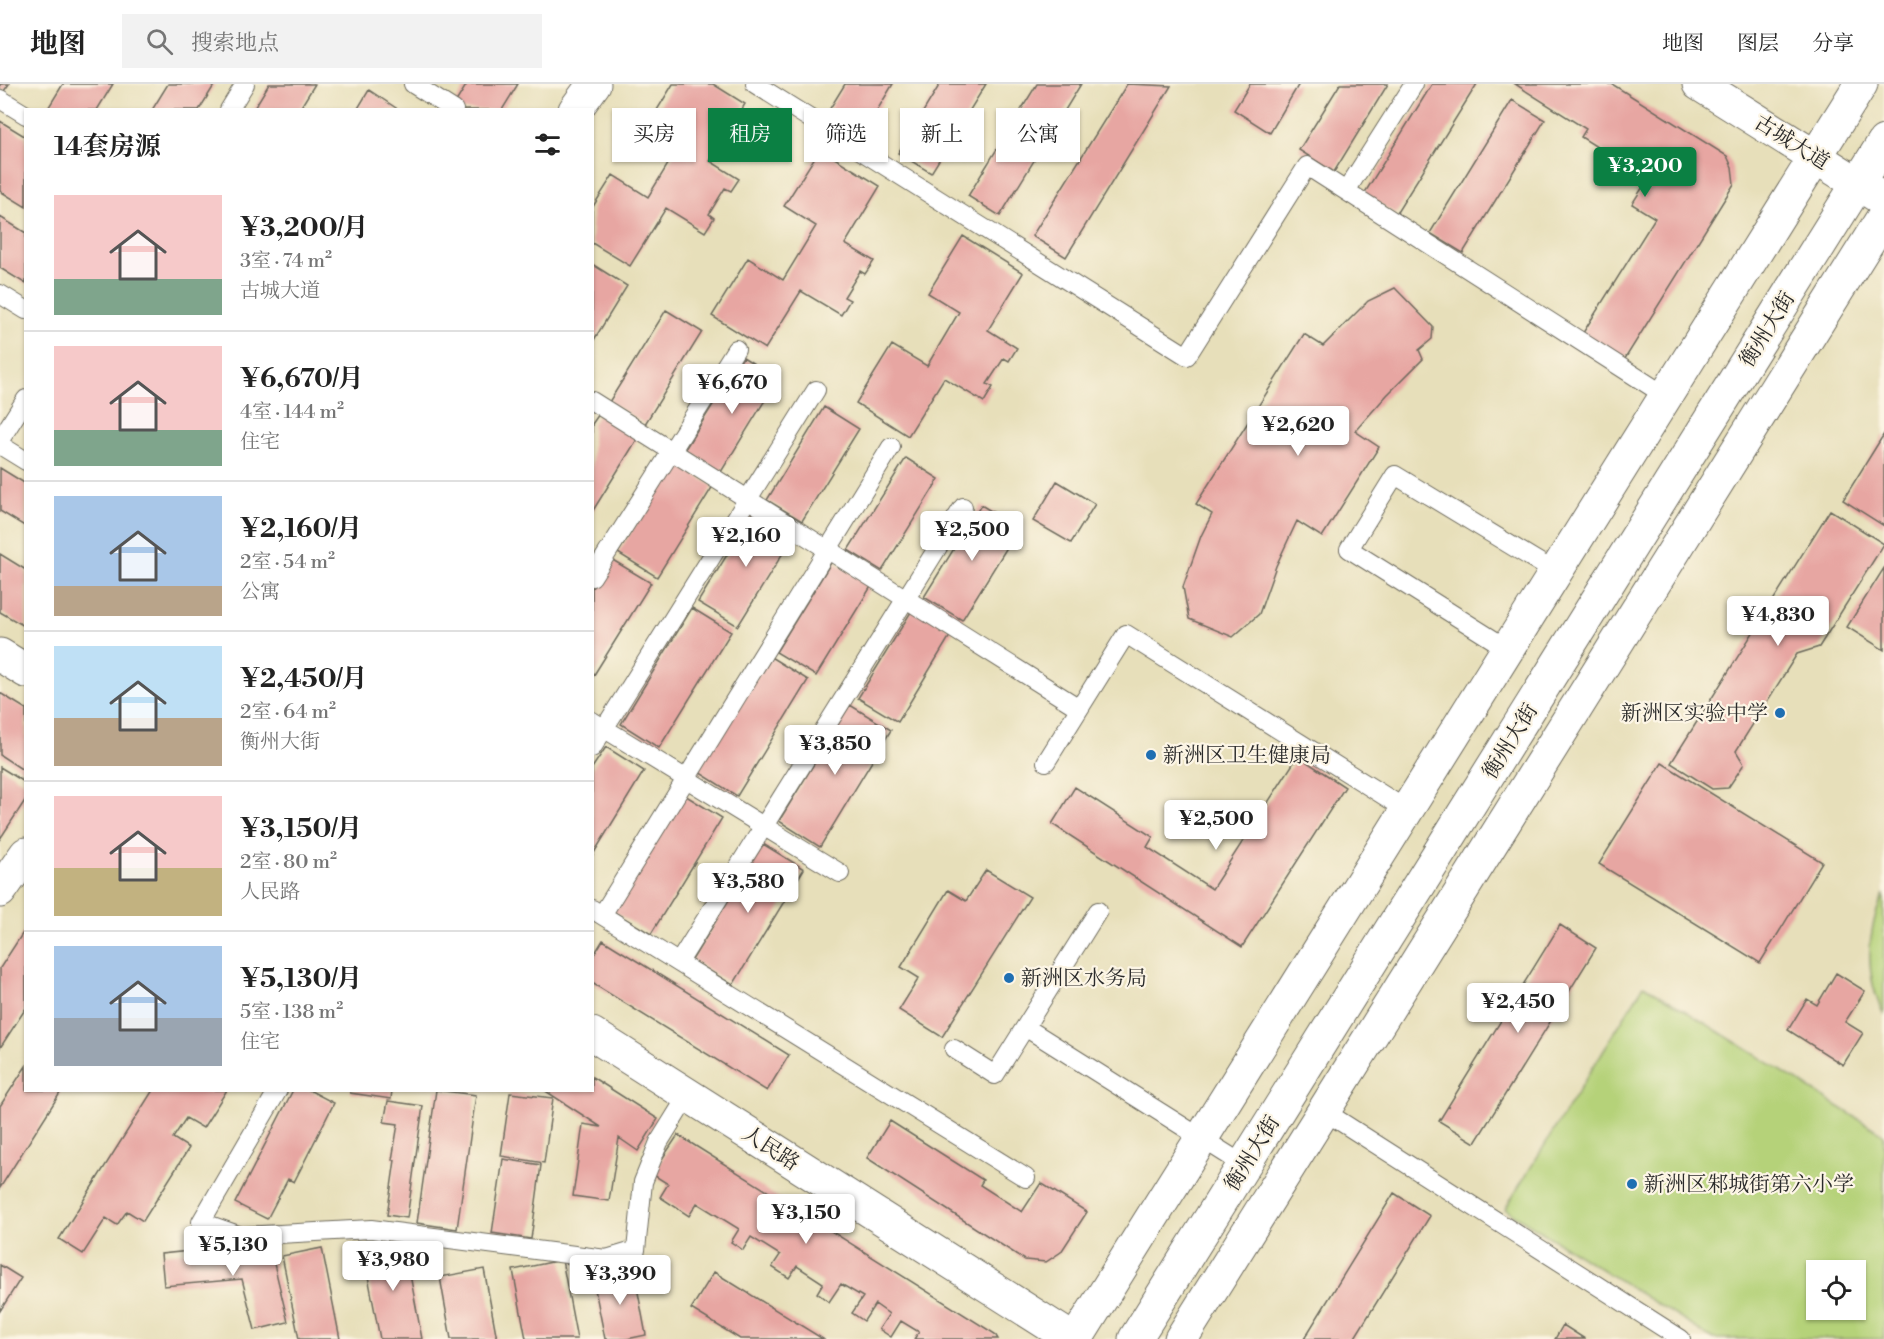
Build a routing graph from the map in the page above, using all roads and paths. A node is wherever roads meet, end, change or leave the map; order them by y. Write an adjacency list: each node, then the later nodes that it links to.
1 (245, 84): 9 (lane)
2 (413, 84): 10 (lane)
3 (594, 84): 11 (main road)
4 (755, 84): 15 (lane)
5 (1414, 84): 15 (lane)
6 (1699, 84): 14 (main road, 古城大道)
7 (1861, 84): 14 (main road)
8 (0, 99): 12 (lane)
9 (230, 108)
10 (451, 108)
11 (576, 108)
12 (24, 114)
13 (1884, 142): 16 (main road, 衡州大街)
14 (1815, 157): 16 (main road, 古城大道); 22 (main road)
15 (1346, 191): 22 (lane)
16 (1871, 192): 59 (main road, 衡州大街)
17 (1884, 216): 57 (main road, 衡州大街)
18 (0, 294): 19 (lane)
19 (24, 309)
20 (736, 349): 28 (lane)
21 (816, 390): 30 (lane)
22 (1666, 396): 33 (main road)
23 (24, 402): 25 (lane)
24 (594, 405): 28 (lane)
25 (0, 440)
26 (0, 445): 29 (lane)
27 (891, 447): 32 (lane)
28 (672, 451): 30 (lane); 34 (lane)
29 (24, 460)
30 (747, 499): 32 (lane); 40 (lane)
31 (963, 507): 35 (lane)
32 (827, 549): 35 (lane); 43 (lane)
33 (1555, 572): 36 (main road); 36 (lane)
34 (594, 574)
35 (905, 599): 39 (lane); 45 (lane)
36 (1508, 649): 44 (main road)
37 (0, 655): 38 (main road)
38 (24, 670)
39 (1079, 708): 42 (lane); 44 (lane)
40 (598, 725): 41 (lane); 43 (lane)
41 (594, 740)
42 (1046, 762)
43 (686, 778): 45 (lane); 50 (lane)
44 (1407, 810): 58 (main road)
45 (764, 826): 47 (lane); 51 (lane)
46 (24, 857): 48 (main road)
47 (840, 873)
48 (0, 891)
49 (1098, 911): 52 (lane)
50 (597, 912): 51 (lane)
51 (679, 962): 60 (lane)
52 (1025, 1028): 54 (lane); 58 (lane)
53 (594, 1035): 56 (main road, 人民路)
54 (954, 1048)
55 (277, 1092): 56 (lane)
56 (688, 1095): 61 (main road, 人民路)
57 (1324, 1111): 63 (main road, 衡州大街); 64 (lane)
58 (1201, 1138): 59 (lane); 61 (main road)
59 (1244, 1165): 62 (main road, 衡州大街)
60 (1026, 1178)
61 (1074, 1339)
62 (1135, 1339)
63 (1181, 1339)
64 (1681, 1339)

